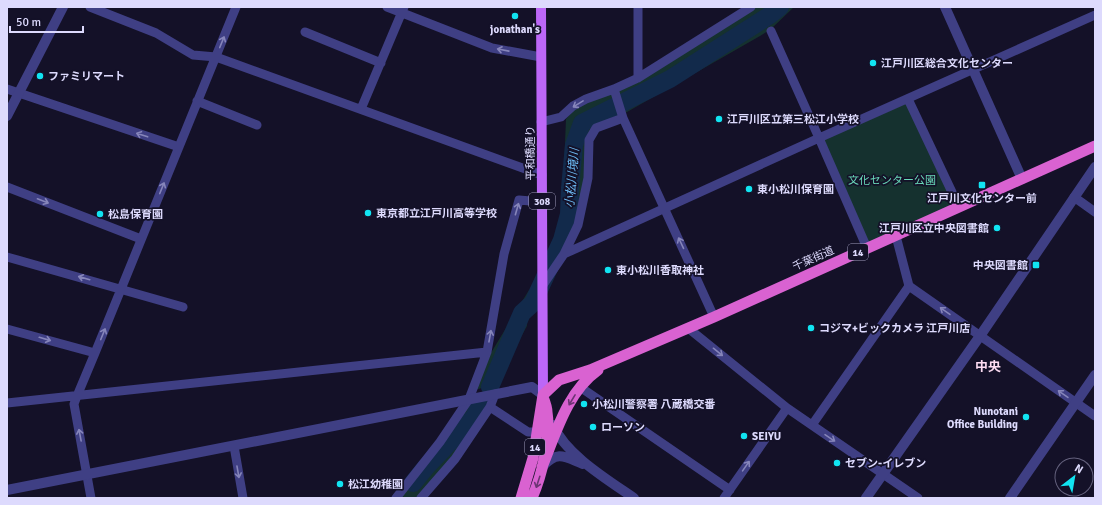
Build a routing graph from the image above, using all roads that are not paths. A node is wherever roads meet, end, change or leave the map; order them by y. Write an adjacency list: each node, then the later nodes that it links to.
1 (63, 7): 20 (street)
2 (90, 7): 13 (street)
3 (236, 7): 13 (street, one-way to 3)
4 (387, 7): 9 (street)
5 (541, 7): 14 (main road, 平和橋通り / 308)
6 (638, 7): 17 (street)
7 (750, 7): 17 (street)
8 (945, 7): 16 (street)
9 (403, 10): 14 (street, one-way to 9); 15 (street)
10 (1095, 15): 16 (street)
11 (771, 31): 28 (street)
12 (305, 32): 15 (street)
13 (216, 57): 22 (street); 23 (street)
14 (541, 58): 26 (main road, 平和橋通り / 308)
15 (381, 63): 23 (street)
16 (973, 70): 21 (street); 33 (street)
17 (638, 78): 19 (street)
18 (7, 89): 20 (street)
19 (615, 92): 24 (street); 26 (street, one-way to 26)
20 (19, 93): 25 (street); 30 (street, one-way to 20)
21 (908, 99): 28 (street); 37 (street)
22 (197, 101): 27 (street); 30 (street)
23 (361, 110): 32 (street)
24 (623, 115): 38 (street); 43 (street)
25 (7, 116)
26 (541, 122): 32 (main road, 平和橋通り / 308)
27 (257, 125)
28 (819, 138): 38 (street); 42 (street)
29 (1095, 146): 33 (highway, 千葉街道 / 14)
30 (179, 147): 41 (street, one-way to 30)
31 (1095, 167): 35 (street)
32 (542, 175): 36 (main road, 平和橋通り / 308)
33 (1022, 179): 37 (highway, 千葉街道 / 14)
34 (7, 187): 41 (street, one-way to 41)
35 (1074, 197): 39 (street); 52 (street)
36 (542, 202): 45 (main road, 平和橋通り / 308); 53 (street, one-way to 36)
37 (959, 207): 40 (highway, 千葉街道 / 14)
38 (664, 208): 43 (street); 49 (street, one-way to 38)
39 (1095, 212)
40 (896, 236): 42 (highway, 千葉街道 / 14); 46 (street)
41 (142, 239): 47 (street)
42 (867, 248): 49 (highway, 千葉街道 / 14)
43 (564, 254): 45 (street)
44 (7, 257): 47 (street, one-way to 44)
45 (543, 285): 59 (main road, 平和橋通り / 308)
46 (909, 286): 52 (street, one-way to 46); 68 (street)
47 (121, 289): 48 (street); 54 (street, one-way to 47)
48 (183, 307)
49 (714, 316): 50 (highway, 千葉街道 / 14)
50 (688, 328): 55 (highway, 千葉街道 / 14); 65 (street, one-way to 65)
51 (7, 329): 54 (street, one-way to 54)
52 (980, 336): 63 (street, one-way to 52); 75 (street)
53 (487, 352): 60 (street); 61 (street)
54 (95, 353): 60 (street)
55 (621, 357): 57 (highway); 59 (highway, 千葉街道 / 14)
56 (1095, 375): 63 (street)
57 (580, 387): 69 (highway, one-way to 69); 77 (street)
58 (495, 394): 59 (street); 61 (street); 64 (street)
59 (543, 395): 66 (highway, 14); 70 (highway, 14)
60 (77, 396): 62 (street); 74 (street, one-way to 60)
61 (469, 399): 71 (street); 80 (street)
62 (7, 403)
63 (1076, 403): 67 (street); 88 (street)
64 (490, 407): 70 (street); 81 (street)
65 (787, 408): 68 (street); 77 (street, one-way to 65)
66 (547, 413): 69 (street); 72 (highway, 14)
67 (1095, 416)
68 (812, 425): 75 (street, one-way to 75)
69 (556, 431): 72 (highway); 73 (street)
70 (537, 432): 82 (highway, 14)
71 (234, 446): 74 (street); 79 (street, one-way to 79)
72 (542, 467): 73 (street); 83 (highway, 14, one-way to 83)
73 (589, 467): 84 (street)
74 (87, 474): 76 (street); 78 (street)
75 (883, 474): 86 (street); 87 (street)
76 (7, 490)
77 (730, 490): 85 (street)
78 (91, 498)
79 (243, 498)
80 (396, 498)
81 (421, 498)
82 (521, 498)
83 (532, 498)
84 (634, 498)
85 (724, 498)
86 (866, 498)
87 (918, 498)
88 (1010, 498)

